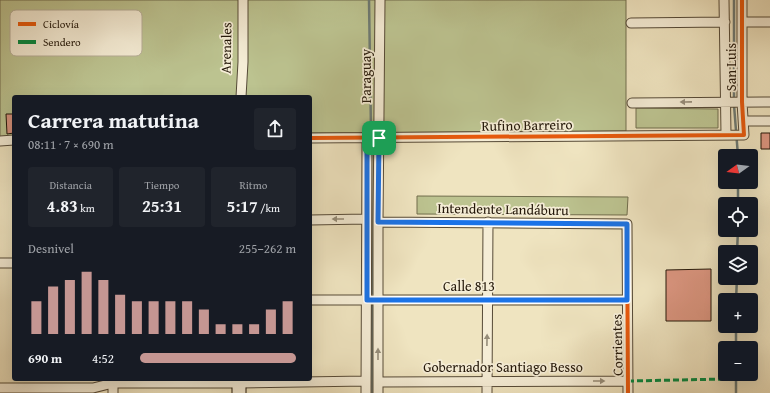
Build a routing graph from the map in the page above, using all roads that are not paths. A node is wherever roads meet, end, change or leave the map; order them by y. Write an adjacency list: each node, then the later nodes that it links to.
1 (243, 0): 9 (street, Arenales)
2 (380, 0): 20 (street, Paraguay)
3 (724, 0): 6 (street, San Luis)
4 (742, 0): 7 (street, San Luis)
5 (631, 22): 6 (street)
6 (725, 22): 10 (street, San Luis)
7 (742, 22): 8 (street); 11 (street, San Luis)
8 (770, 22)
9 (241, 95)
10 (726, 102): 11 (street); 13 (street, one-way to 13); 16 (street, San Luis)
11 (742, 102): 12 (street); 14 (street, San Luis)
12 (770, 102)
13 (632, 103)
14 (744, 121): 15 (street); 17 (street, San Luis)
15 (770, 121)
16 (726, 134): 17 (street, Rufino Barreiro); 20 (street, Rufino Barreiro)
17 (744, 135)
18 (312, 138): 19 (street, Rufino Barreiro)
19 (367, 138): 20 (street, Rufino Barreiro); 23 (street)
20 (379, 138): 25 (street, Paraguay)
21 (12, 140): 22 (street)
22 (0, 141)
23 (366, 219): 24 (street, one-way to 24); 32 (street)
24 (312, 220)
25 (378, 222): 26 (street, Intendente Landáburu); 30 (street, Paraguay)
26 (488, 222): 27 (street, Intendente Landáburu); 33 (street)
27 (627, 224): 34 (street, Corrientes)
28 (0, 263): 29 (street)
29 (12, 263)
30 (378, 299): 32 (street, Calle 813); 33 (street, Calle 813); 39 (street, Paraguay, one-way to 30)
31 (312, 300): 32 (street, Calle 813)
32 (367, 300): 38 (street)
33 (488, 300): 34 (street, Calle 813); 36 (street, one-way to 33)
34 (627, 300): 37 (street, Corrientes)
35 (113, 381): 40 (street); 41 (street); 42 (street)
36 (487, 381): 37 (street, Gobernador Santiago Besso, one-way to 37); 39 (street, Gobernador Santiago Besso); 45 (street)
37 (628, 381): 46 (street, Corrientes)
38 (366, 382): 40 (street); 43 (street)
39 (378, 382): 44 (street, Paraguay)
40 (239, 385)
41 (0, 388)
42 (113, 393)
43 (366, 393)
44 (378, 393)
45 (487, 393)
46 (628, 393)

